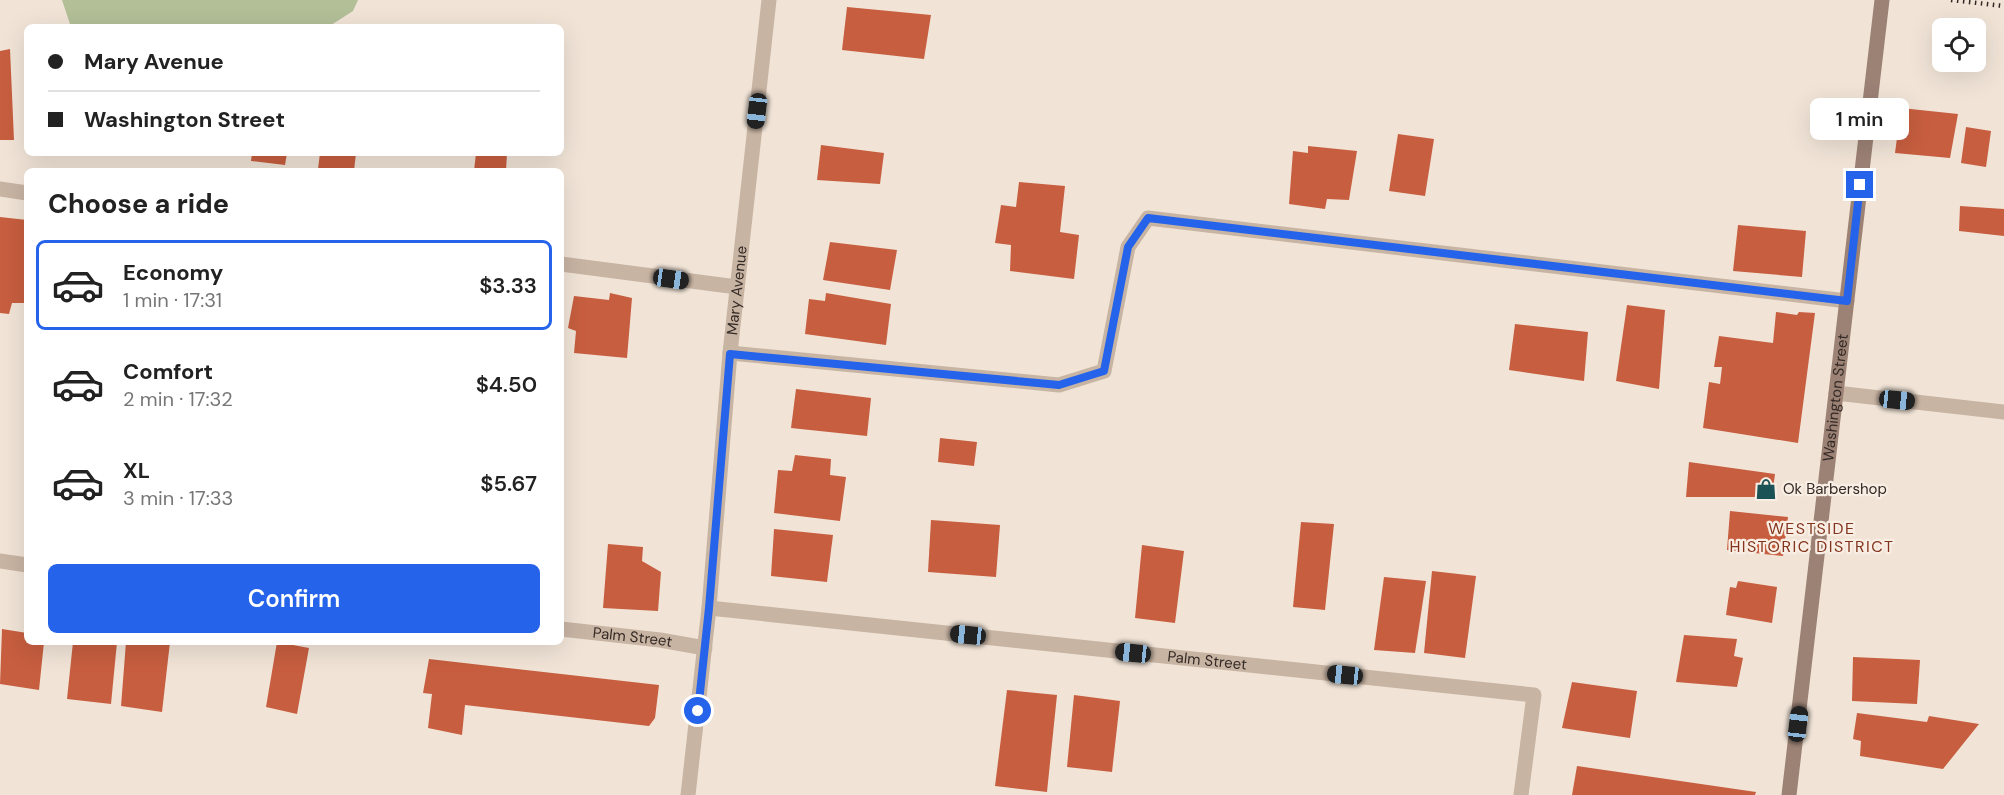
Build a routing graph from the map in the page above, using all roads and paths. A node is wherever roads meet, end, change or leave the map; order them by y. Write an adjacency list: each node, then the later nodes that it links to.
1 (769, 0): 6 (street, Mary Avenue)
2 (1882, 0): 7 (street, Washington Street)
3 (0, 189): 4 (street)
4 (24, 193)
5 (564, 264): 6 (street)
6 (737, 287): 8 (street, Mary Avenue)
7 (1847, 301): 8 (street); 9 (street, Washington Street)
8 (730, 354): 13 (street, Mary Avenue)
9 (1836, 393): 10 (street); 18 (street, Washington Street)
10 (2004, 412)
11 (0, 561): 12 (street)
12 (24, 565)
13 (709, 608): 15 (street, Mary Avenue); 17 (street, Palm Street)
14 (564, 629): 15 (street, Palm Street)
15 (705, 648): 16 (street, Mary Avenue)
16 (688, 795)
17 (1521, 795)
18 (1790, 795)

